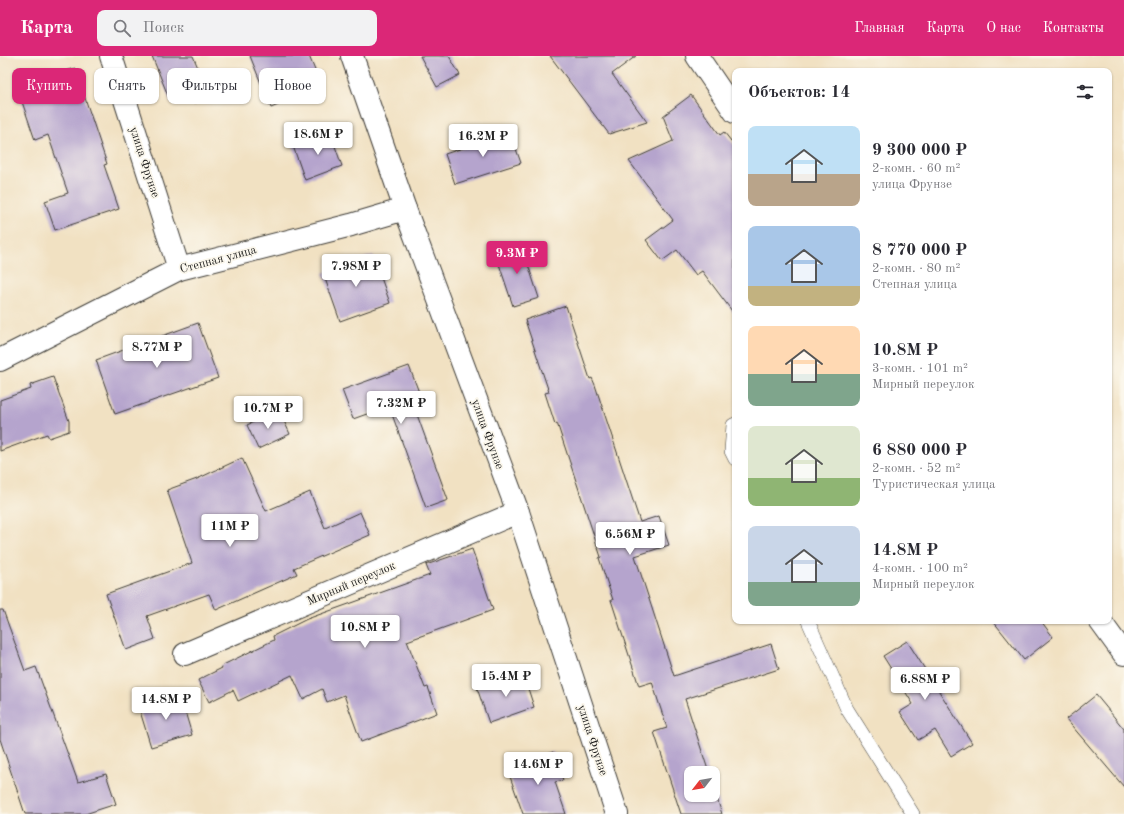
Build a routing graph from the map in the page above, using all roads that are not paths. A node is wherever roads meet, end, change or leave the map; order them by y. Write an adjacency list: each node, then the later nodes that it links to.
1 (111, 56): 6 (street, улица Фрунзе)
2 (352, 56): 5 (street, улица Фрунзе)
3 (697, 56): 4 (street)
4 (732, 108)
5 (405, 209): 6 (street, Степная улица); 10 (street, улица Фрунзе)
6 (179, 269): 7 (street, Степная улица)
7 (0, 360)
8 (732, 438): 9 (lane)
9 (732, 453)
10 (518, 512): 13 (street, Мирный переулок); 15 (street, улица Фрунзе)
11 (809, 624): 16 (lane)
12 (1102, 624): 14 (street)
13 (185, 654)
14 (1124, 654)
15 (617, 814)
16 (914, 814)

